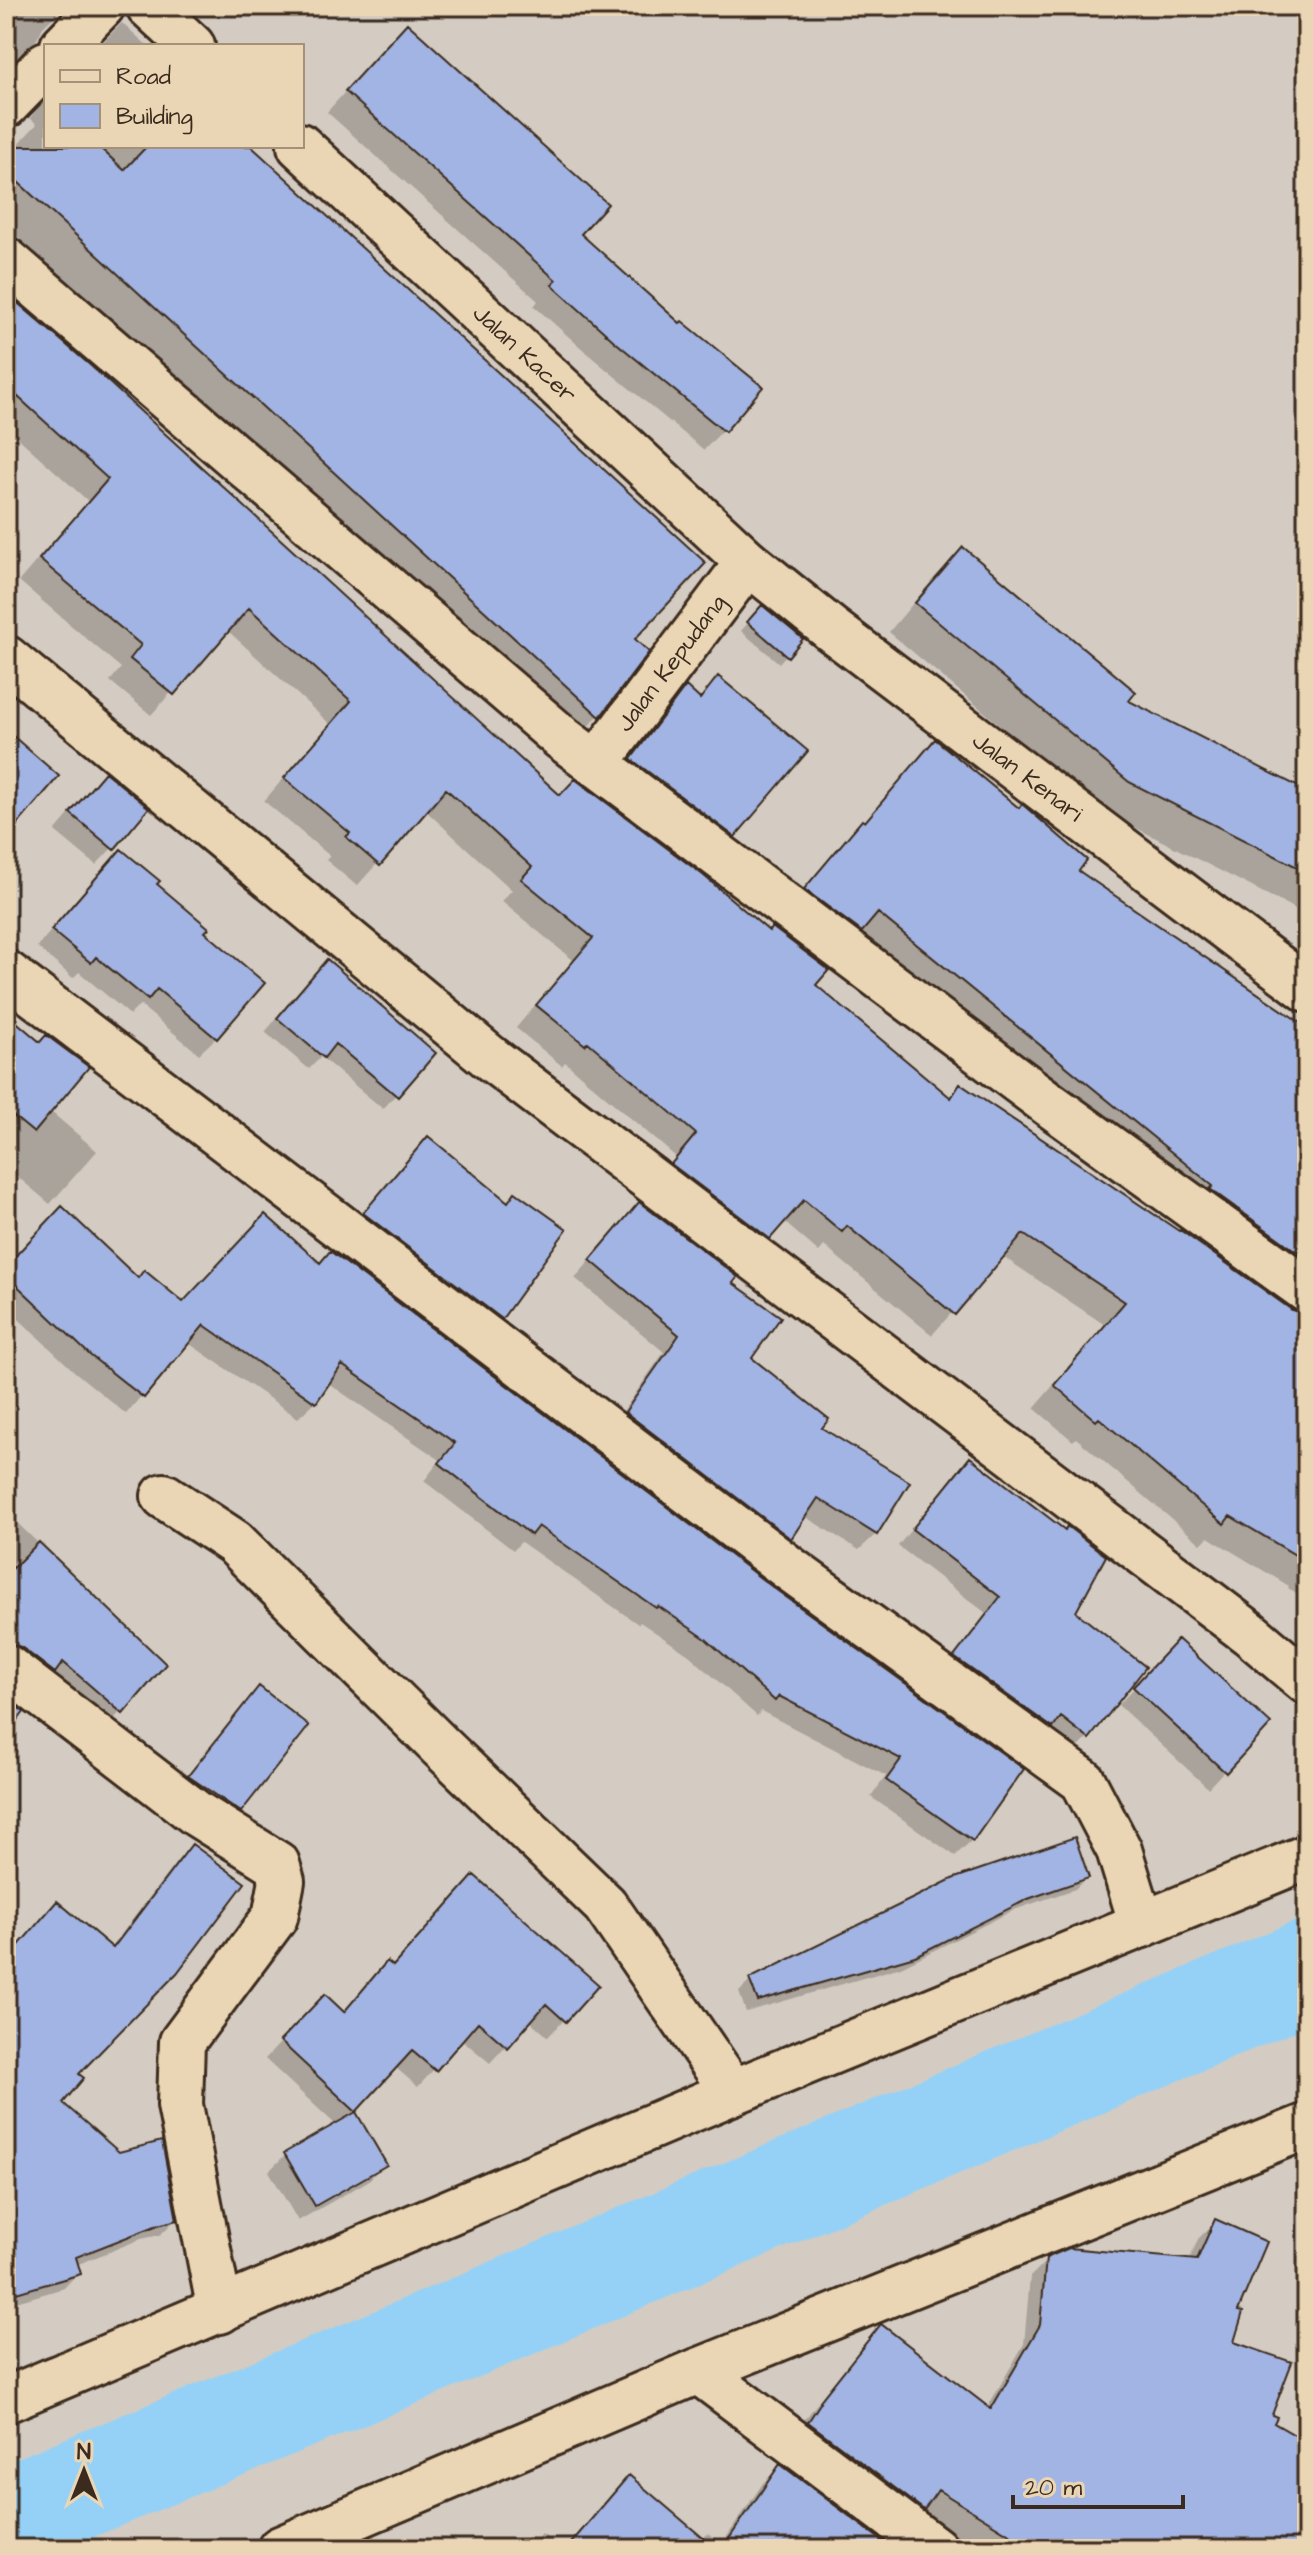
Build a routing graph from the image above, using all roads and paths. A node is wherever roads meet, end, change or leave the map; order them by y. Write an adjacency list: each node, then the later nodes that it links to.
1 (102, 6): 3 (street)
2 (149, 6): 4 (street)
3 (65, 44)
4 (190, 44)
5 (44, 66): 6 (street)
6 (6, 105)
7 (302, 148): 9 (street, Jalan Kacer)
8 (6, 260): 11 (street)
9 (748, 562): 11 (street, Jalan Kepudang); 13 (street, Jalan Kenari)
10 (6, 658): 17 (street)
11 (596, 764): 14 (street)
12 (6, 973): 19 (street)
13 (1300, 983)
14 (1307, 1290)
15 (164, 1496): 20 (street)
16 (6, 1667): 22 (street)
17 (1307, 1682)
18 (1307, 1857): 19 (street)
19 (1142, 1925): 20 (street)
20 (733, 2092): 22 (street)
21 (1307, 2126): 23 (street)
22 (220, 2311): 24 (street)
23 (698, 2371): 25 (street); 26 (street)
24 (6, 2400)
25 (280, 2549)
26 (935, 2549)

